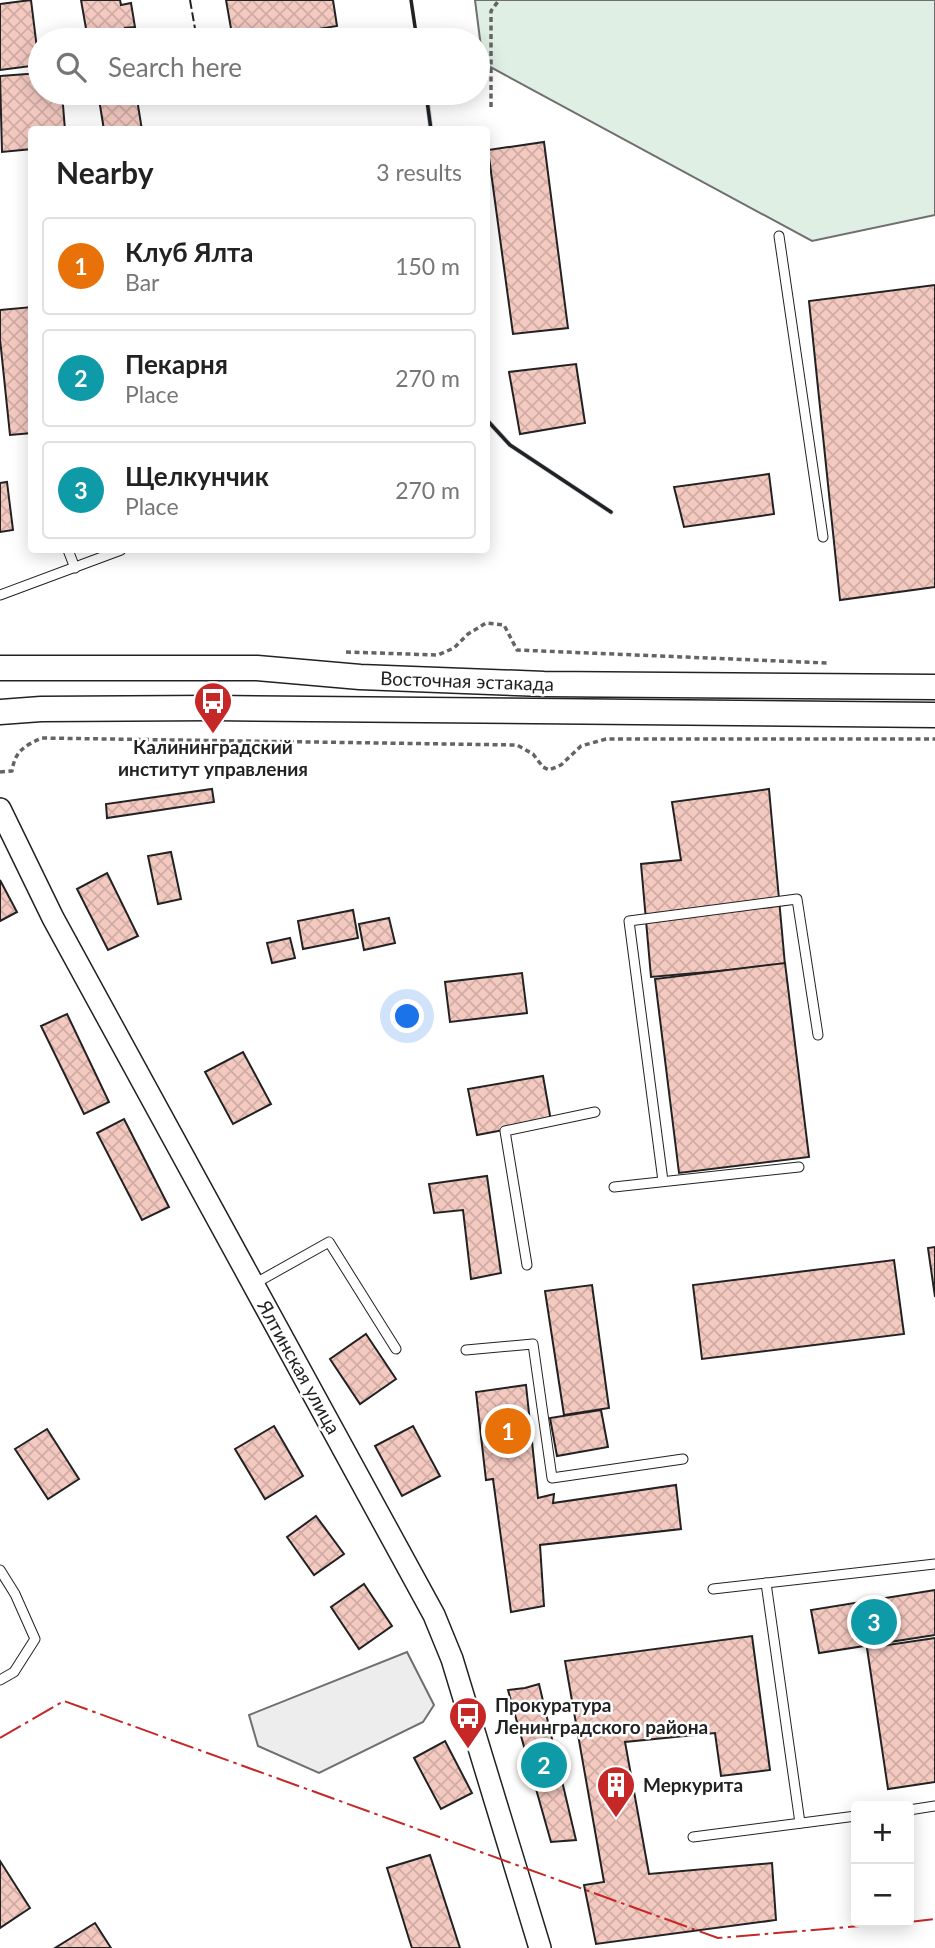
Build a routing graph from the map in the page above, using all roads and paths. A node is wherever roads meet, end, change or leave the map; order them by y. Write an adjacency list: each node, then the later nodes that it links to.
1 (499, 0): 2 (path)
2 (491, 107)
3 (779, 236): 4 (lane)
4 (822, 537)
5 (69, 553): 7 (lane)
6 (113, 553): 7 (lane)
7 (75, 568): 8 (lane)
8 (0, 596)
9 (343, 652): 10 (path)
10 (828, 663)
11 (0, 668): 12 (main road, Восточная эстакада)
12 (935, 687)
13 (0, 712): 14 (main road, Восточная эстакада)
14 (935, 715)
15 (935, 739): 16 (path)
16 (0, 772)
17 (0, 809): 24 (street, Ялтинская улица)
18 (818, 1035): 21 (lane)
19 (595, 1112): 23 (lane)
20 (799, 1167): 21 (lane)
21 (663, 1181): 22 (lane)
22 (614, 1187)
23 (527, 1265)
24 (254, 1284): 25 (lane); 38 (street, Ялтинская улица)
25 (396, 1349)
26 (466, 1350): 27 (lane)
27 (682, 1459)
28 (935, 1564): 30 (lane)
29 (0, 1570): 32 (lane)
30 (766, 1583): 31 (lane); 36 (lane)
31 (713, 1589)
32 (0, 1680)
33 (935, 1806): 34 (lane)
34 (914, 1809)
35 (851, 1817): 36 (lane)
36 (800, 1823): 37 (lane)
37 (693, 1837)
38 (540, 1948)

